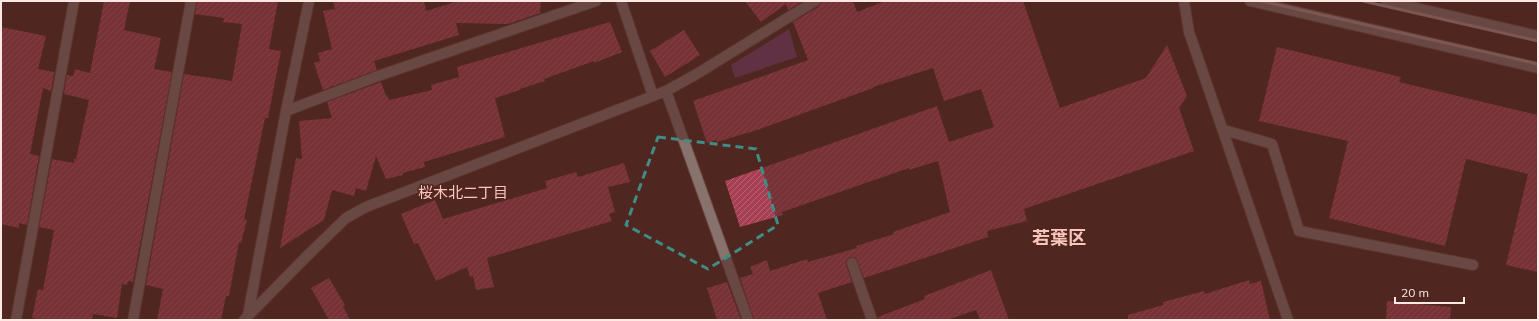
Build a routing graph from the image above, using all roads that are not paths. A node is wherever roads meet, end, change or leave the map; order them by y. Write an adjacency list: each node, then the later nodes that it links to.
1 (74, 1): 19 (street)
2 (191, 1): 20 (street)
3 (309, 1): 14 (street)
4 (596, 1): 14 (street)
5 (621, 1): 13 (street)
6 (815, 1): 12 (street)
7 (1184, 1): 15 (street)
8 (1250, 1): 11 (street)
9 (1386, 1): 10 (street)
10 (1538, 36)
11 (1538, 68)
12 (666, 91): 13 (street); 21 (street)
13 (653, 96): 18 (street)
14 (286, 111): 18 (street)
15 (1224, 130): 17 (street); 23 (street)
16 (852, 263): 22 (street)
17 (1473, 265)
18 (246, 318)
19 (16, 320)
20 (133, 320)
21 (748, 320)
22 (872, 320)
23 (1288, 320)

